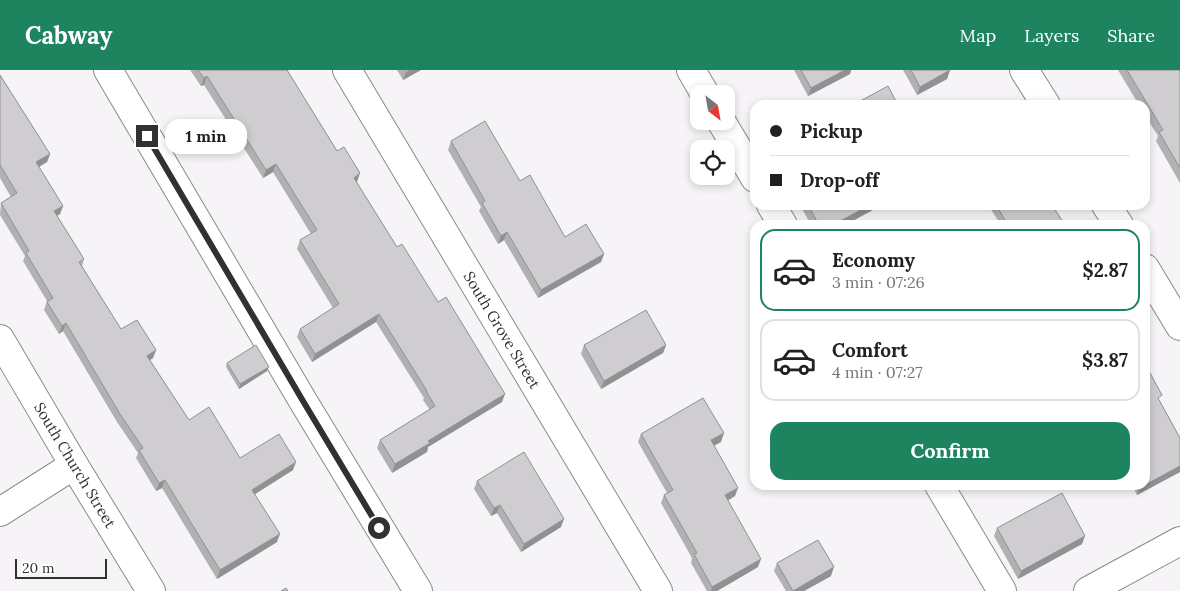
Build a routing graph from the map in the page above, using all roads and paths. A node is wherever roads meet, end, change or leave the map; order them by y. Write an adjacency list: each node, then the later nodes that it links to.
1 (108, 70): 17 (street)
2 (347, 70): 18 (street, South Grove Street)
3 (691, 70): 5 (street)
4 (1024, 70): 6 (street)
5 (700, 85)
6 (1043, 100)
7 (726, 130): 8 (street)
8 (750, 170)
9 (1150, 276): 10 (street)
10 (1180, 326)
11 (0, 339): 12 (street, South Church Street)
12 (74, 465): 14 (street); 16 (street, South Church Street)
13 (942, 490): 19 (street)
14 (0, 512)
15 (1180, 541): 20 (street)
16 (151, 591)
17 (418, 591)
18 (658, 591)
19 (1002, 591)
20 (1088, 591)

